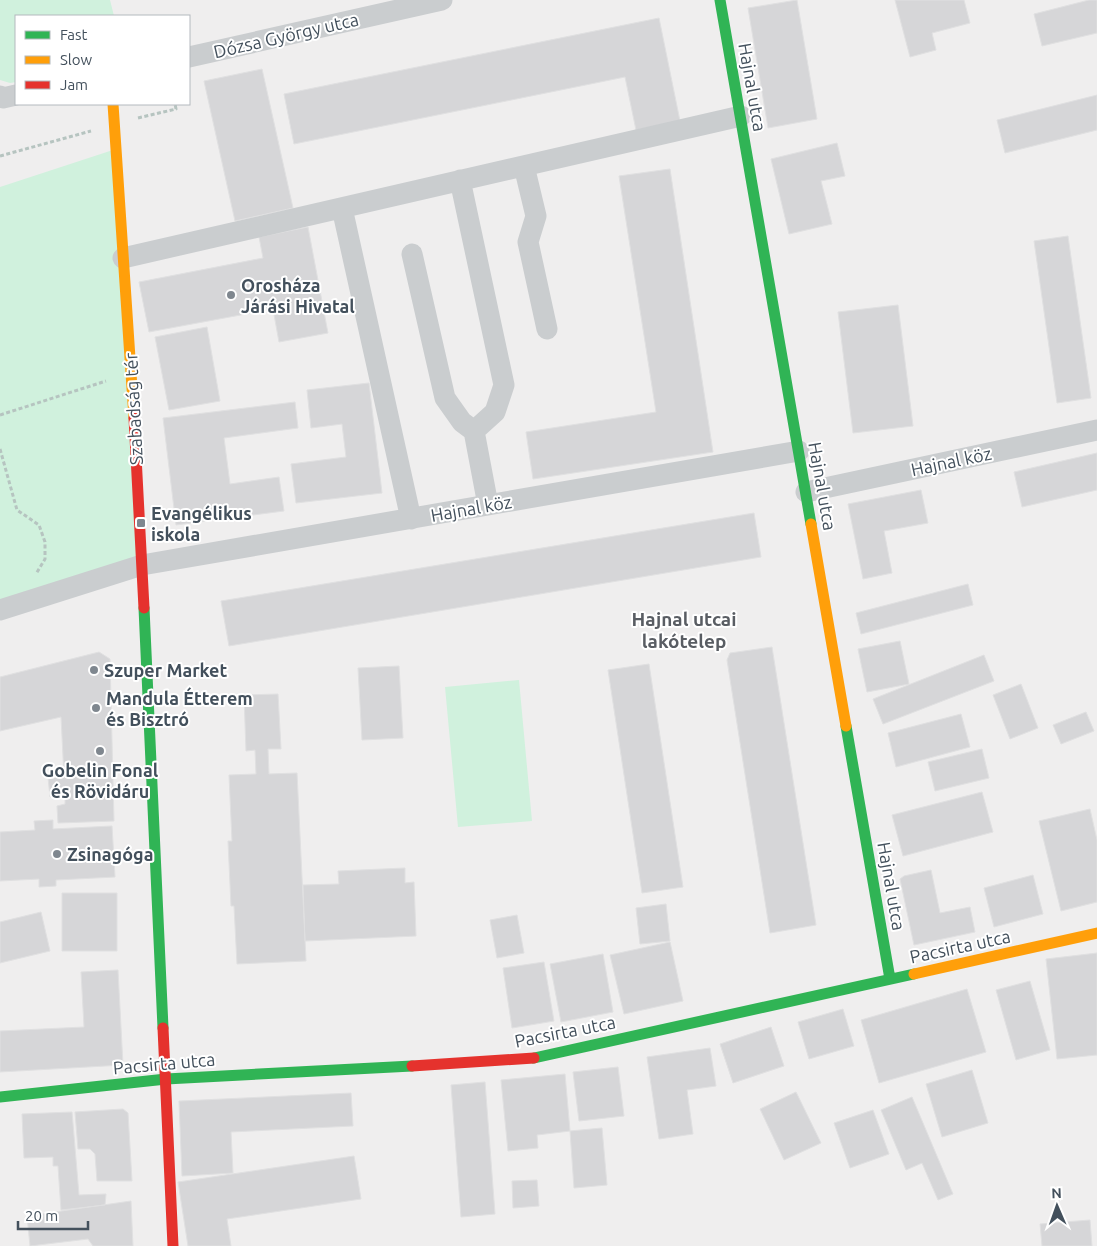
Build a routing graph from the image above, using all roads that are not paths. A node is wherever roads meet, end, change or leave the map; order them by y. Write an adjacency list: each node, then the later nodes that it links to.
1 (442, 0): 3 (street, Dózsa György utca)
2 (720, 0): 7 (street, Hajnal utca)
3 (190, 57)
4 (15, 95): 5 (street)
5 (0, 96)
6 (113, 105): 12 (street, Szabadság tér)
7 (740, 116): 8 (street); 16 (street, Hajnal utca)
8 (524, 166): 9 (street); 13 (street)
9 (460, 180): 10 (street); 15 (street)
10 (342, 208): 12 (street); 19 (street)
11 (412, 254): 15 (street)
12 (123, 258): 20 (street, Szabadság tér)
13 (547, 328)
14 (1097, 430): 17 (street, Hajnal köz)
15 (474, 431): 18 (street)
16 (799, 451): 17 (street, Hajnal utca); 18 (street, Hajnal köz)
17 (806, 492): 23 (street, Hajnal utca)
18 (488, 506): 19 (street, Hajnal köz)
19 (411, 519): 20 (street, Hajnal köz)
20 (142, 565): 21 (street); 24 (street, Szabadság tér)
21 (0, 610)
22 (1097, 933): 23 (street, Pacsirta utca)
23 (890, 979): 24 (street, Pacsirta utca)
24 (166, 1079): 25 (street, Pacsirta utca); 26 (street, Szabadság tér)
25 (0, 1097)
26 (173, 1246)

